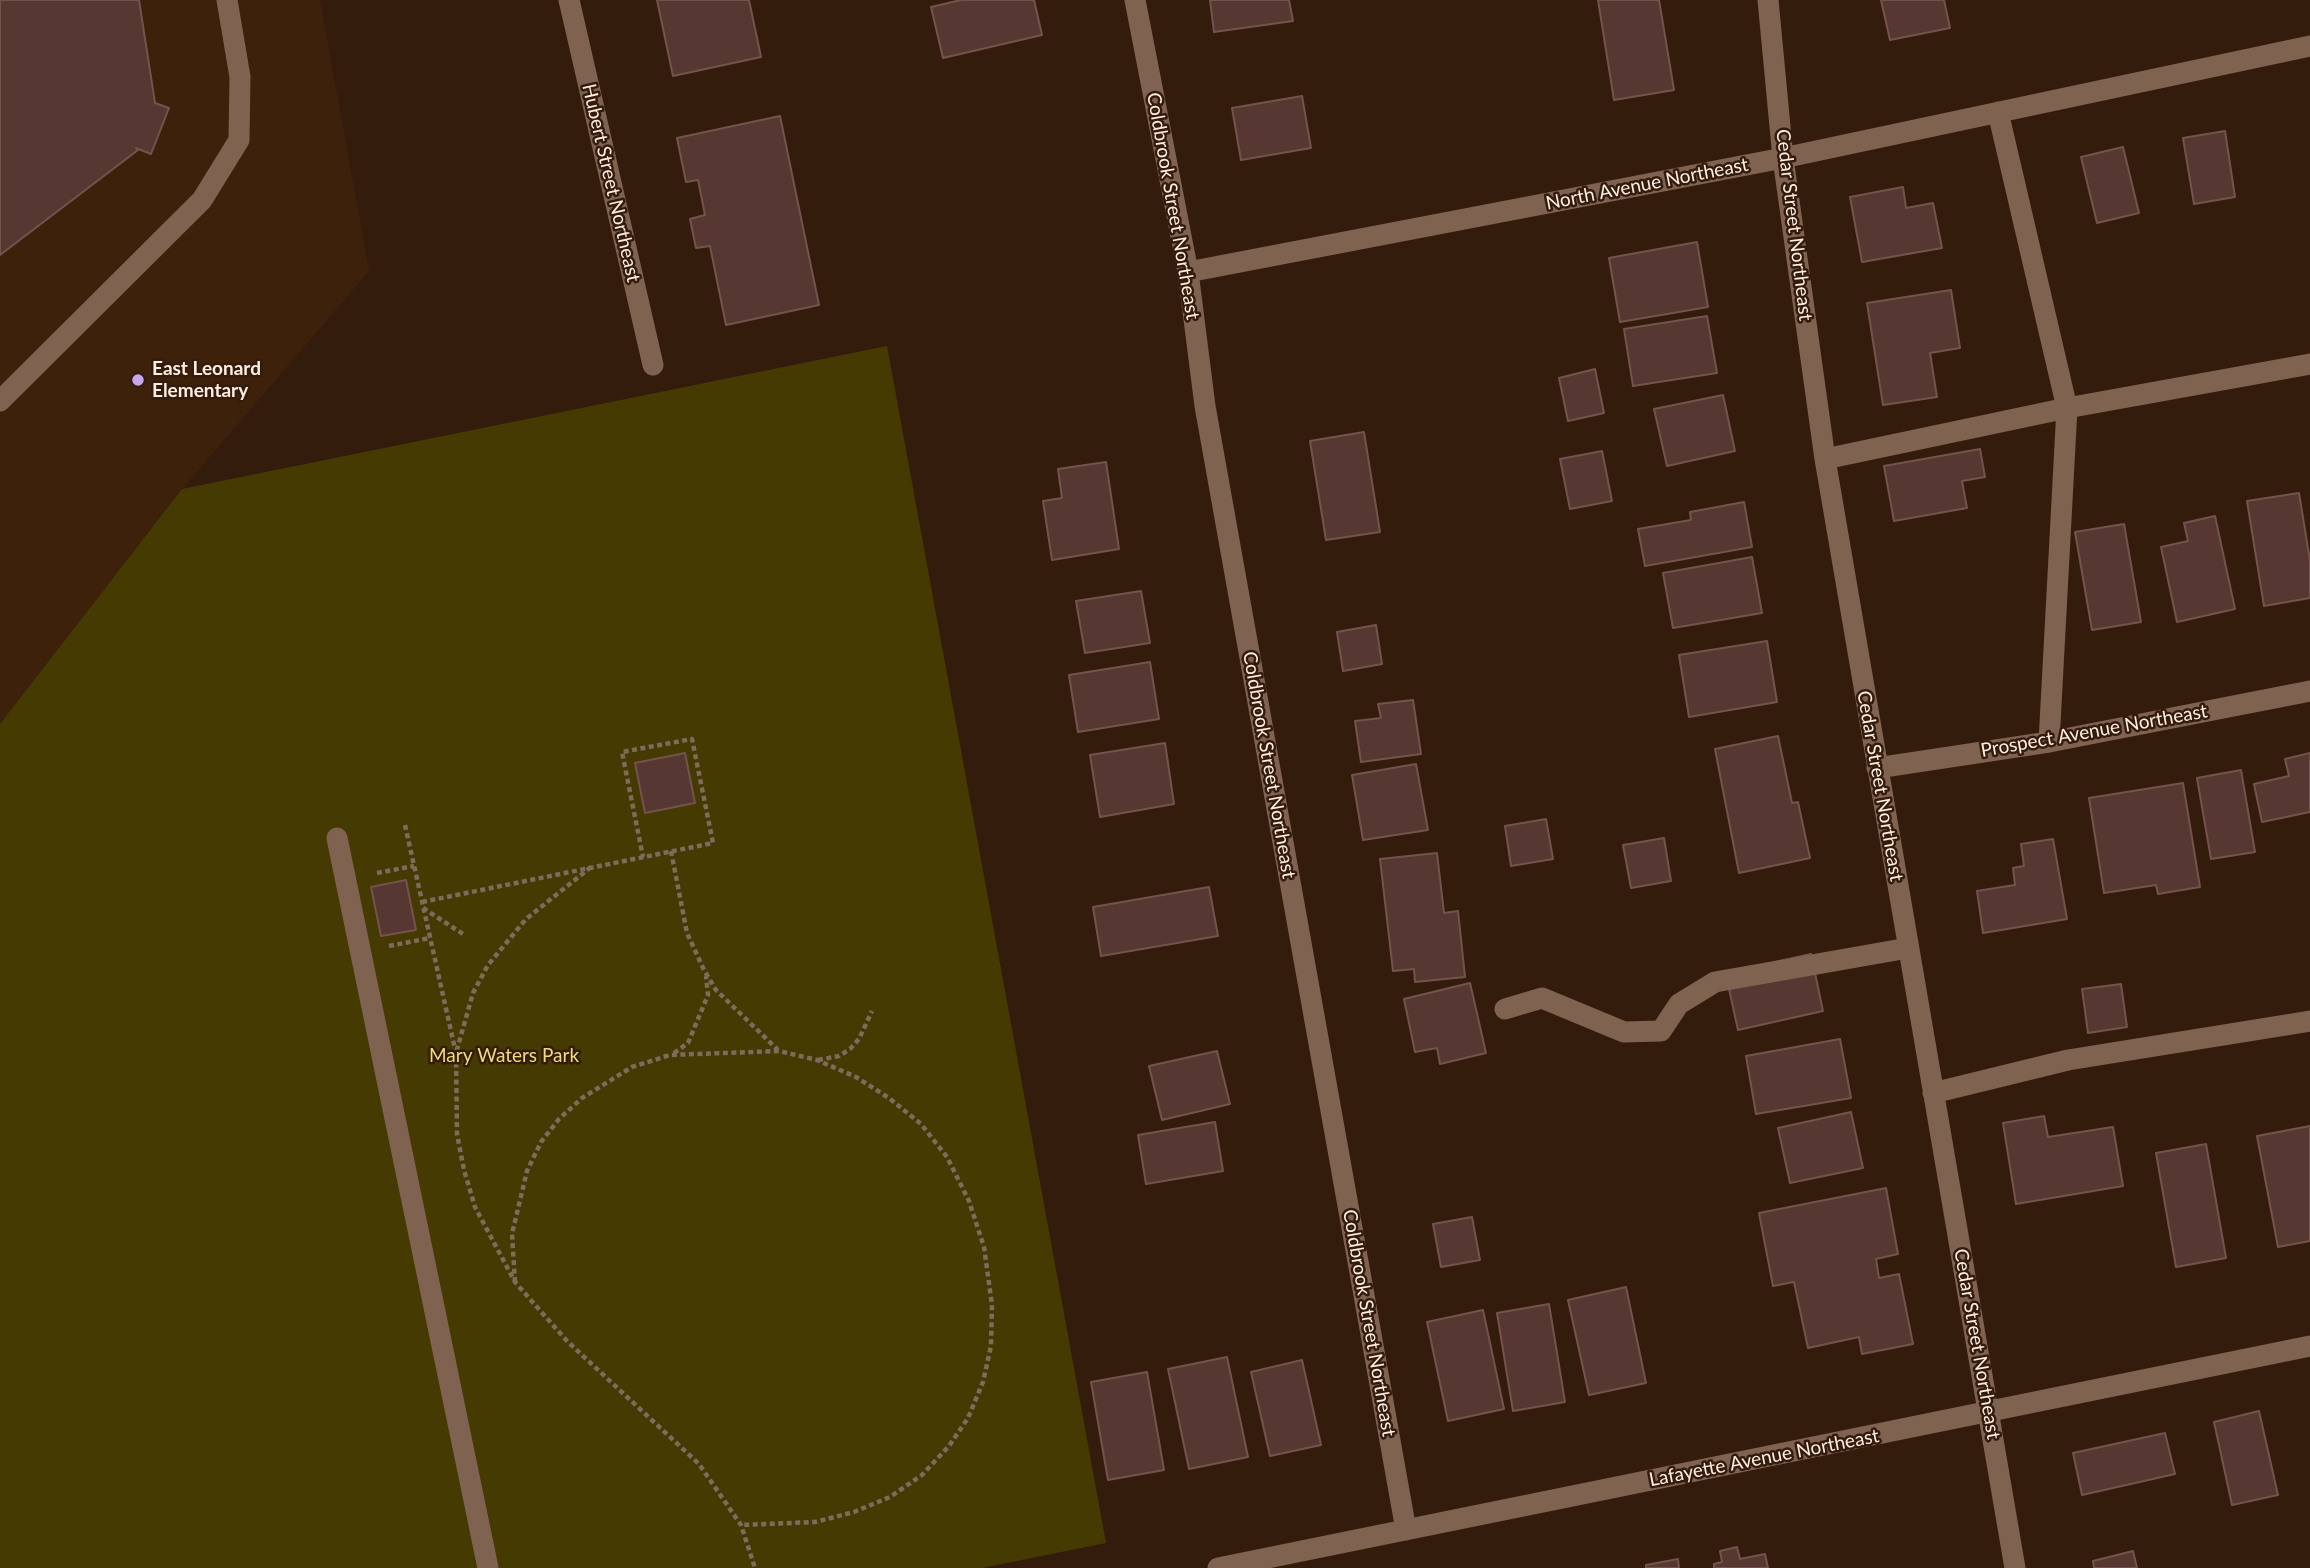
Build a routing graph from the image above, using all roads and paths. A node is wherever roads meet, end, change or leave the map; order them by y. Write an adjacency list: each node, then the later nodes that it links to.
1 (227, 0): 11 (street)
2 (569, 0): 10 (street, Hubert Street Northeast)
3 (1135, 0): 8 (street, Coldbrook Street Northeast)
4 (1768, 0): 7 (street, Cedar Street Northeast)
5 (2310, 46): 6 (street, North Avenue Northeast)
6 (1998, 112): 7 (street, North Avenue Northeast); 12 (street)
7 (1783, 158): 8 (street, North Avenue Northeast); 13 (street, Cedar Street Northeast)
8 (1188, 272): 39 (street, Coldbrook Street Northeast)
9 (2310, 364): 12 (street)
10 (653, 365)
11 (0, 401)
12 (2067, 408): 13 (street); 15 (street)
13 (1825, 459): 16 (street, Cedar Street Northeast)
14 (2310, 691): 15 (street, Prospect Avenue Northeast)
15 (2049, 742): 16 (street, Prospect Avenue Northeast)
16 (1877, 768): 25 (street, Cedar Street Northeast)
17 (405, 825): 22 (path)
18 (337, 838): 40 (street)
19 (671, 851): 20 (path); 20 (path); 26 (path)
20 (643, 857): 21 (path)
21 (591, 867): 22 (path); 31 (path)
22 (422, 902): 23 (path)
23 (423, 908): 24 (path); 31 (path)
24 (463, 934)
25 (1908, 948): 27 (street); 34 (street, Cedar Street Northeast)
26 (704, 970): 30 (path); 32 (path)
27 (1505, 1009)
28 (872, 1012): 33 (path)
29 (2310, 1021): 34 (street)
30 (779, 1051): 32 (path); 33 (path)
31 (456, 1053): 35 (path)
32 (670, 1055): 35 (path)
33 (817, 1060): 38 (path)
34 (1933, 1093): 37 (street, Cedar Street Northeast)
35 (514, 1282): 38 (path)
36 (2310, 1346): 37 (street, Lafayette Avenue Northeast)
37 (1988, 1413): 39 (street, Lafayette Avenue Northeast); 43 (street, Cedar Street Northeast)
38 (741, 1525): 41 (path)
39 (1406, 1530): 42 (street, Lafayette Avenue Northeast)
40 (488, 1568)
41 (755, 1568)
42 (1218, 1568)
43 (2015, 1568)

